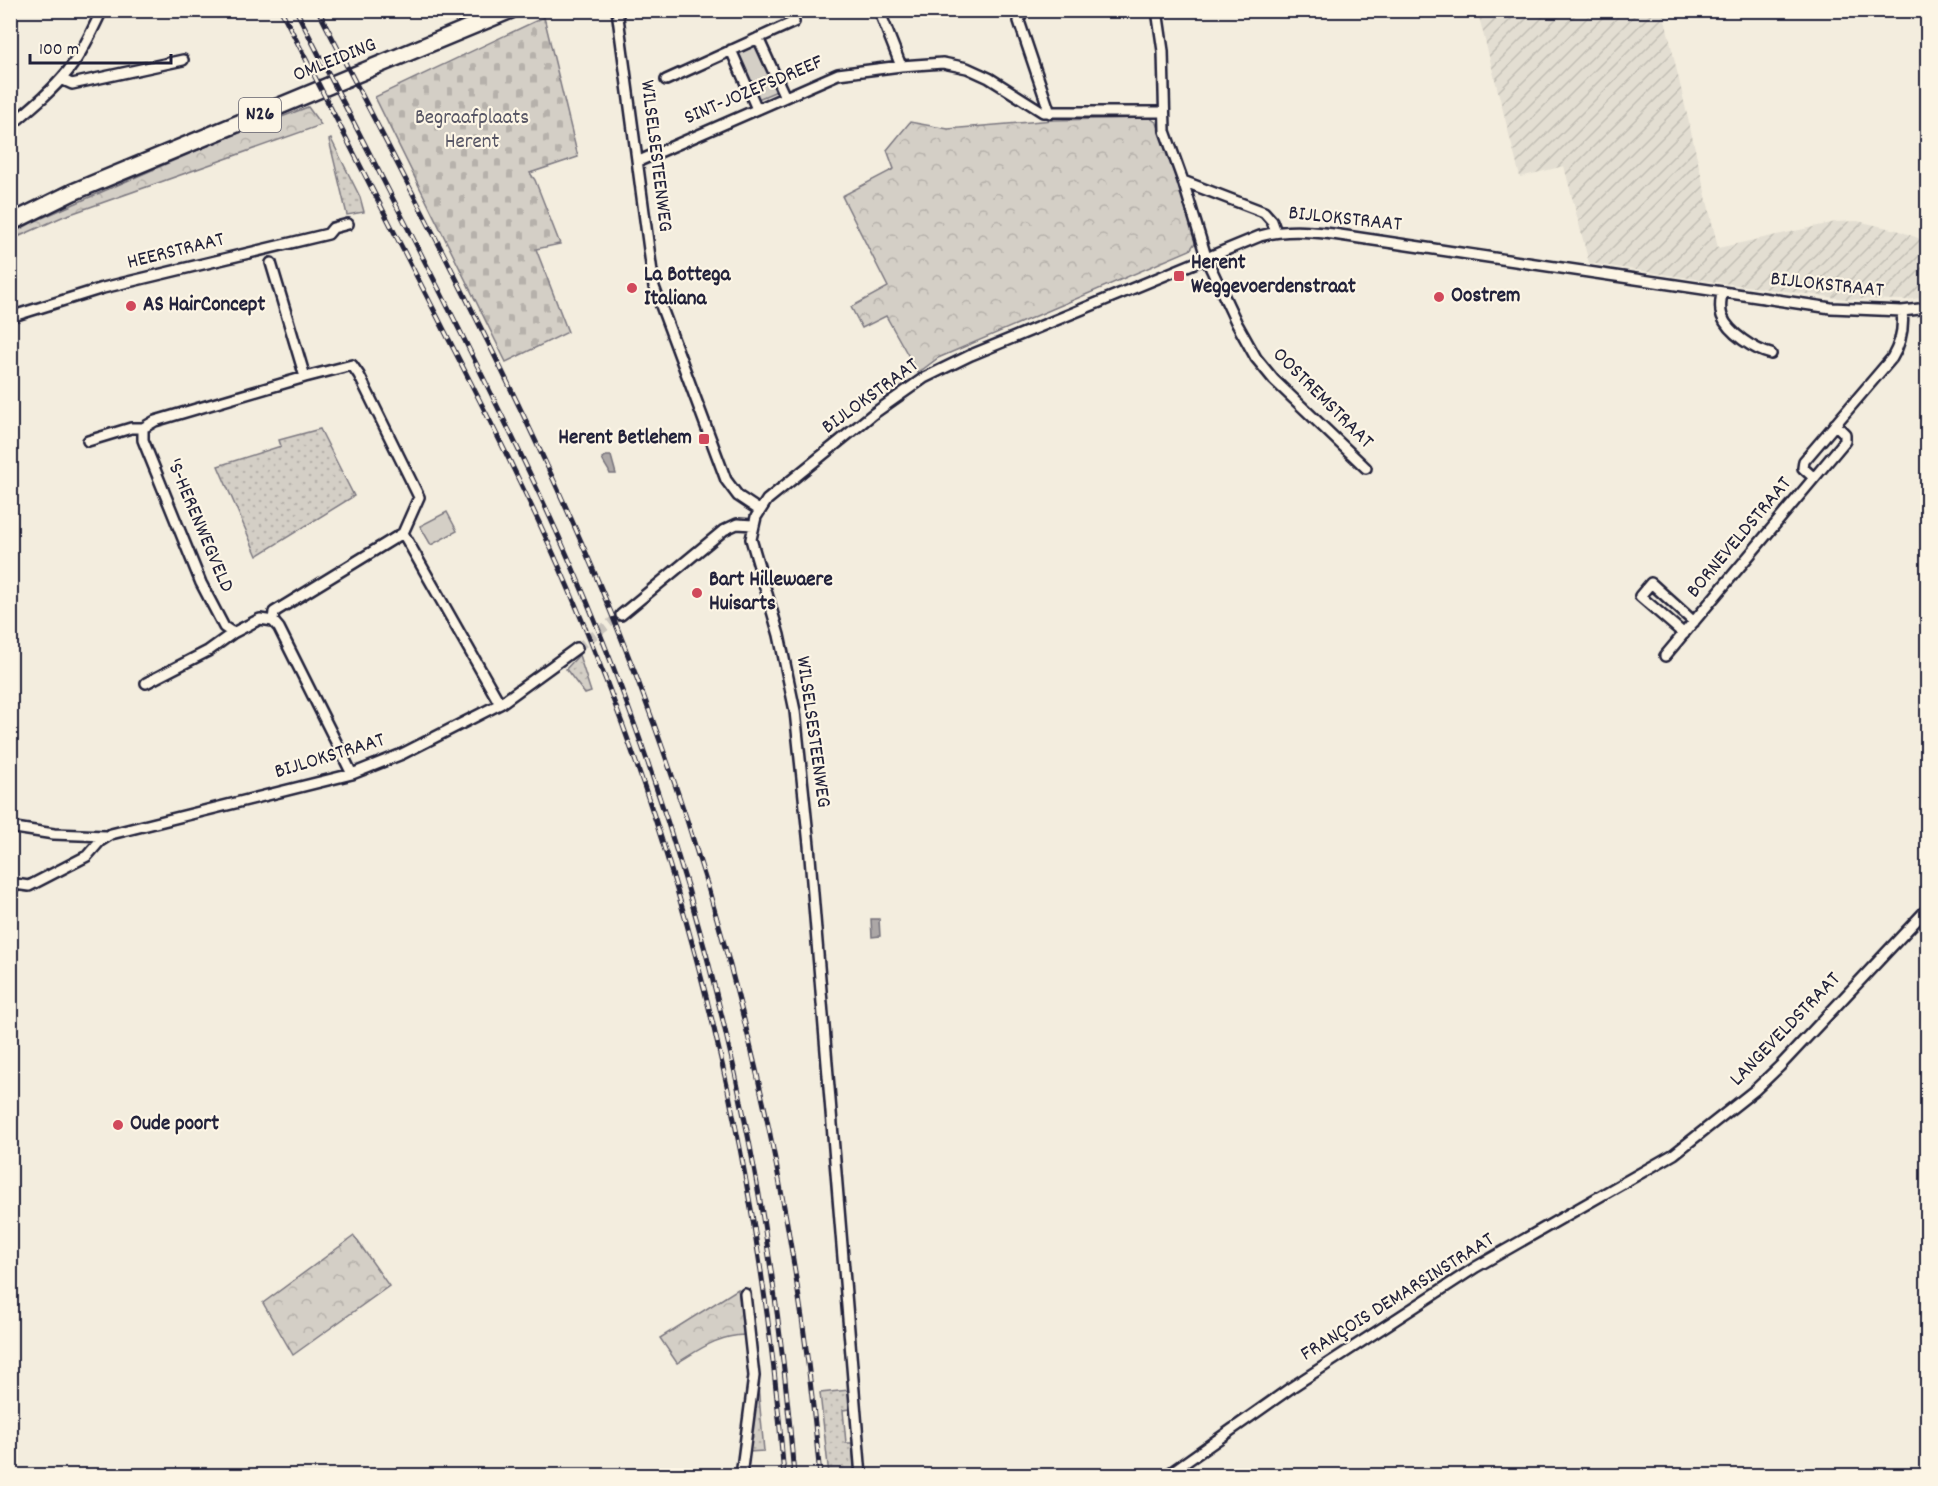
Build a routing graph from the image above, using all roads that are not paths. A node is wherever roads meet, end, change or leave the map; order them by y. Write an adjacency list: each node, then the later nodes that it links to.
1 (102, 10): 13 (street)
2 (498, 10): 22 (main road, OMLEIDING / N26)
3 (511, 10): 23 (main road, OMLEIDING / N26)
4 (617, 10): 20 (street, WILSELSESTEENWEG)
5 (790, 10): 9 (street)
6 (879, 10): 12 (street)
7 (1023, 10): 18 (street)
8 (1157, 10): 17 (street, OOSTREMSTRAAT)
9 (758, 38): 10 (street); 15 (street)
10 (731, 50): 14 (street); 16 (street)
11 (183, 60): 13 (street)
12 (901, 66): 15 (street, SINT-JOZEFSDREEF); 18 (street, SINT-JOZEFSDREEF)
13 (61, 79): 19 (street)
14 (666, 80)
15 (785, 97): 16 (street, SINT-JOZEFSDREEF)
16 (757, 109): 20 (street, SINT-JOZEFSDREEF)
17 (1163, 112): 18 (street, SINT-JOZEFSDREEF); 21 (street, OOSTREMSTRAAT)
18 (1050, 113)
19 (10, 126)
20 (639, 161): 39 (street, WILSELSESTEENWEG)
21 (1183, 182): 25 (street); 26 (street, OOSTREMSTRAAT)
22 (10, 215)
23 (10, 223)
24 (348, 224): 31 (street, HEERSTRAAT)
25 (1276, 232): 26 (street, BIJLOKSTRAAT); 28 (street, BIJLOKSTRAAT)
26 (1206, 258): 37 (street, OOSTREMSTRAAT); 39 (street, BIJLOKSTRAAT)
27 (271, 262): 33 (street)
28 (1722, 292): 30 (street, BIJLOKSTRAAT); 32 (street)
29 (1928, 308): 30 (street, BIJLOKSTRAAT)
30 (1902, 311): 34 (street, BORNEVELDSTRAAT)
31 (10, 317)
32 (1772, 354)
33 (305, 377): 35 (street); 41 (street)
34 (1835, 424): 38 (street, BORNEVELDSTRAAT); 38 (street, BORNEVELDSTRAAT)
35 (143, 428): 36 (street); 45 (street, 'S-HERENWEGVELD)
36 (88, 441)
37 (1366, 468)
38 (1813, 477): 44 (street, BORNEVELDSTRAAT)
39 (759, 510): 40 (street, WILSELSESTEENWEG)
40 (753, 525): 42 (street); 59 (street, WILSELSESTEENWEG)
41 (403, 533): 43 (street); 50 (street)
42 (621, 615)
43 (273, 621): 45 (street); 51 (street)
44 (1694, 621): 46 (street, BORNEVELDSTRAAT); 46 (street, BORNEVELDSTRAAT)
45 (233, 633): 49 (street)
46 (1684, 634): 48 (street, BORNEVELDSTRAAT)
47 (577, 648): 50 (street, BIJLOKSTRAAT)
48 (1665, 656)
49 (146, 683)
50 (500, 704): 51 (street, BIJLOKSTRAAT)
51 (352, 774): 53 (street, BIJLOKSTRAAT)
52 (15, 828): 53 (street, BIJLOKSTRAAT)
53 (105, 837): 54 (street, BIJLOKSTRAAT)
54 (12, 884)
55 (1928, 908): 56 (street, LANGEVELDSTRAAT)
56 (1658, 1164): 60 (street, FRANÇOIS DEMARSINSTRAAT)
57 (745, 1294): 58 (street)
58 (741, 1476)
59 (861, 1476)
60 (1166, 1476)

